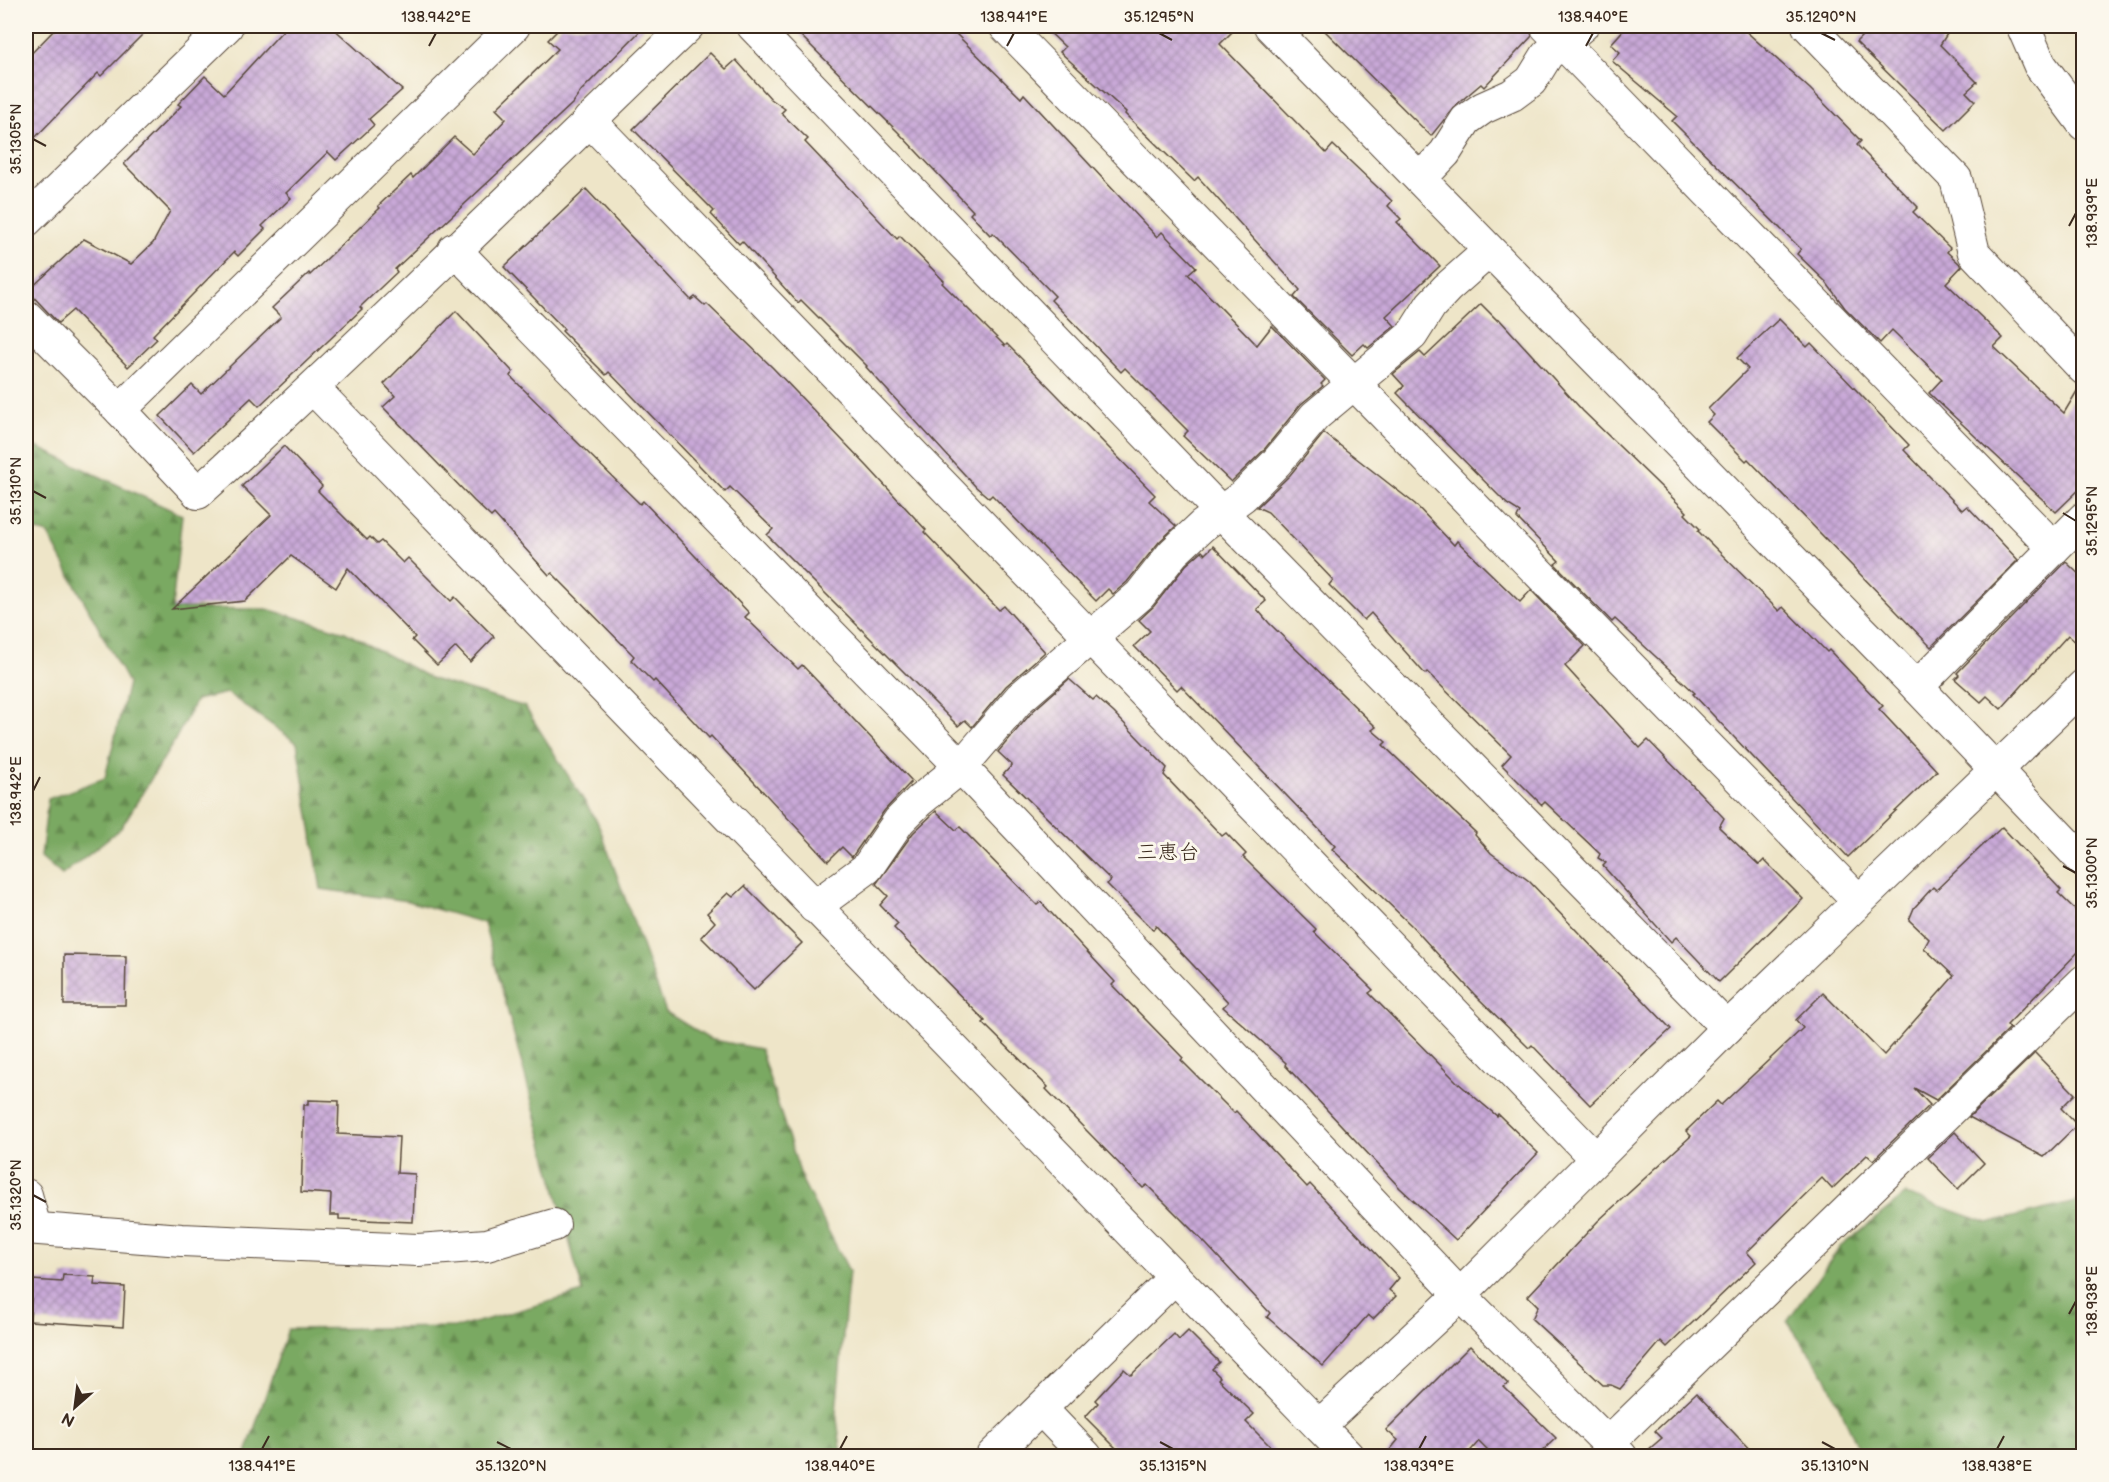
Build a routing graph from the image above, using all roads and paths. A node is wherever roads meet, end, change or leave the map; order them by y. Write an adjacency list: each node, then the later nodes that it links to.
1 (227, 26): 13 (street)
2 (514, 26): 20 (street)
3 (688, 26): 10 (street)
4 (753, 26): 21 (street)
5 (1005, 26): 18 (street)
6 (1270, 26): 12 (street)
7 (1808, 26): 17 (street)
8 (2023, 26): 11 (street)
9 (1564, 31): 12 (street); 23 (street)
10 (589, 120): 14 (street); 24 (street)
11 (2084, 124)
12 (1420, 179): 15 (street)
13 (26, 221)
14 (454, 249): 19 (street); 27 (street)
15 (1489, 251): 18 (street); 26 (street)
16 (26, 316): 20 (street)
17 (2084, 369)
18 (1354, 384): 21 (street); 30 (street)
19 (313, 388): 20 (street); 31 (street)
20 (120, 410)
21 (1221, 512): 24 (street); 33 (street)
22 (2084, 518): 23 (street)
23 (2054, 548): 26 (street)
24 (1090, 640): 27 (street); 34 (street)
25 (2084, 685): 28 (street)
26 (1917, 687): 28 (street)
27 (961, 767): 31 (street); 39 (street)
28 (1997, 770): 29 (street); 30 (street)
29 (2084, 862)
30 (1858, 900): 33 (street)
31 (814, 907): 38 (street)
32 (2084, 981): 42 (street)
33 (1727, 1028): 34 (street)
34 (1595, 1158): 39 (street)
35 (26, 1195): 37 (street)
36 (554, 1225): 37 (street)
37 (30, 1228)
38 (1174, 1278): 40 (street); 41 (street)
39 (1460, 1295): 41 (street); 42 (street)
40 (1041, 1409): 43 (street); 44 (street)
41 (1318, 1426): 45 (street)
42 (1614, 1450)
43 (992, 1456)
44 (1086, 1456)
45 (1348, 1456)

